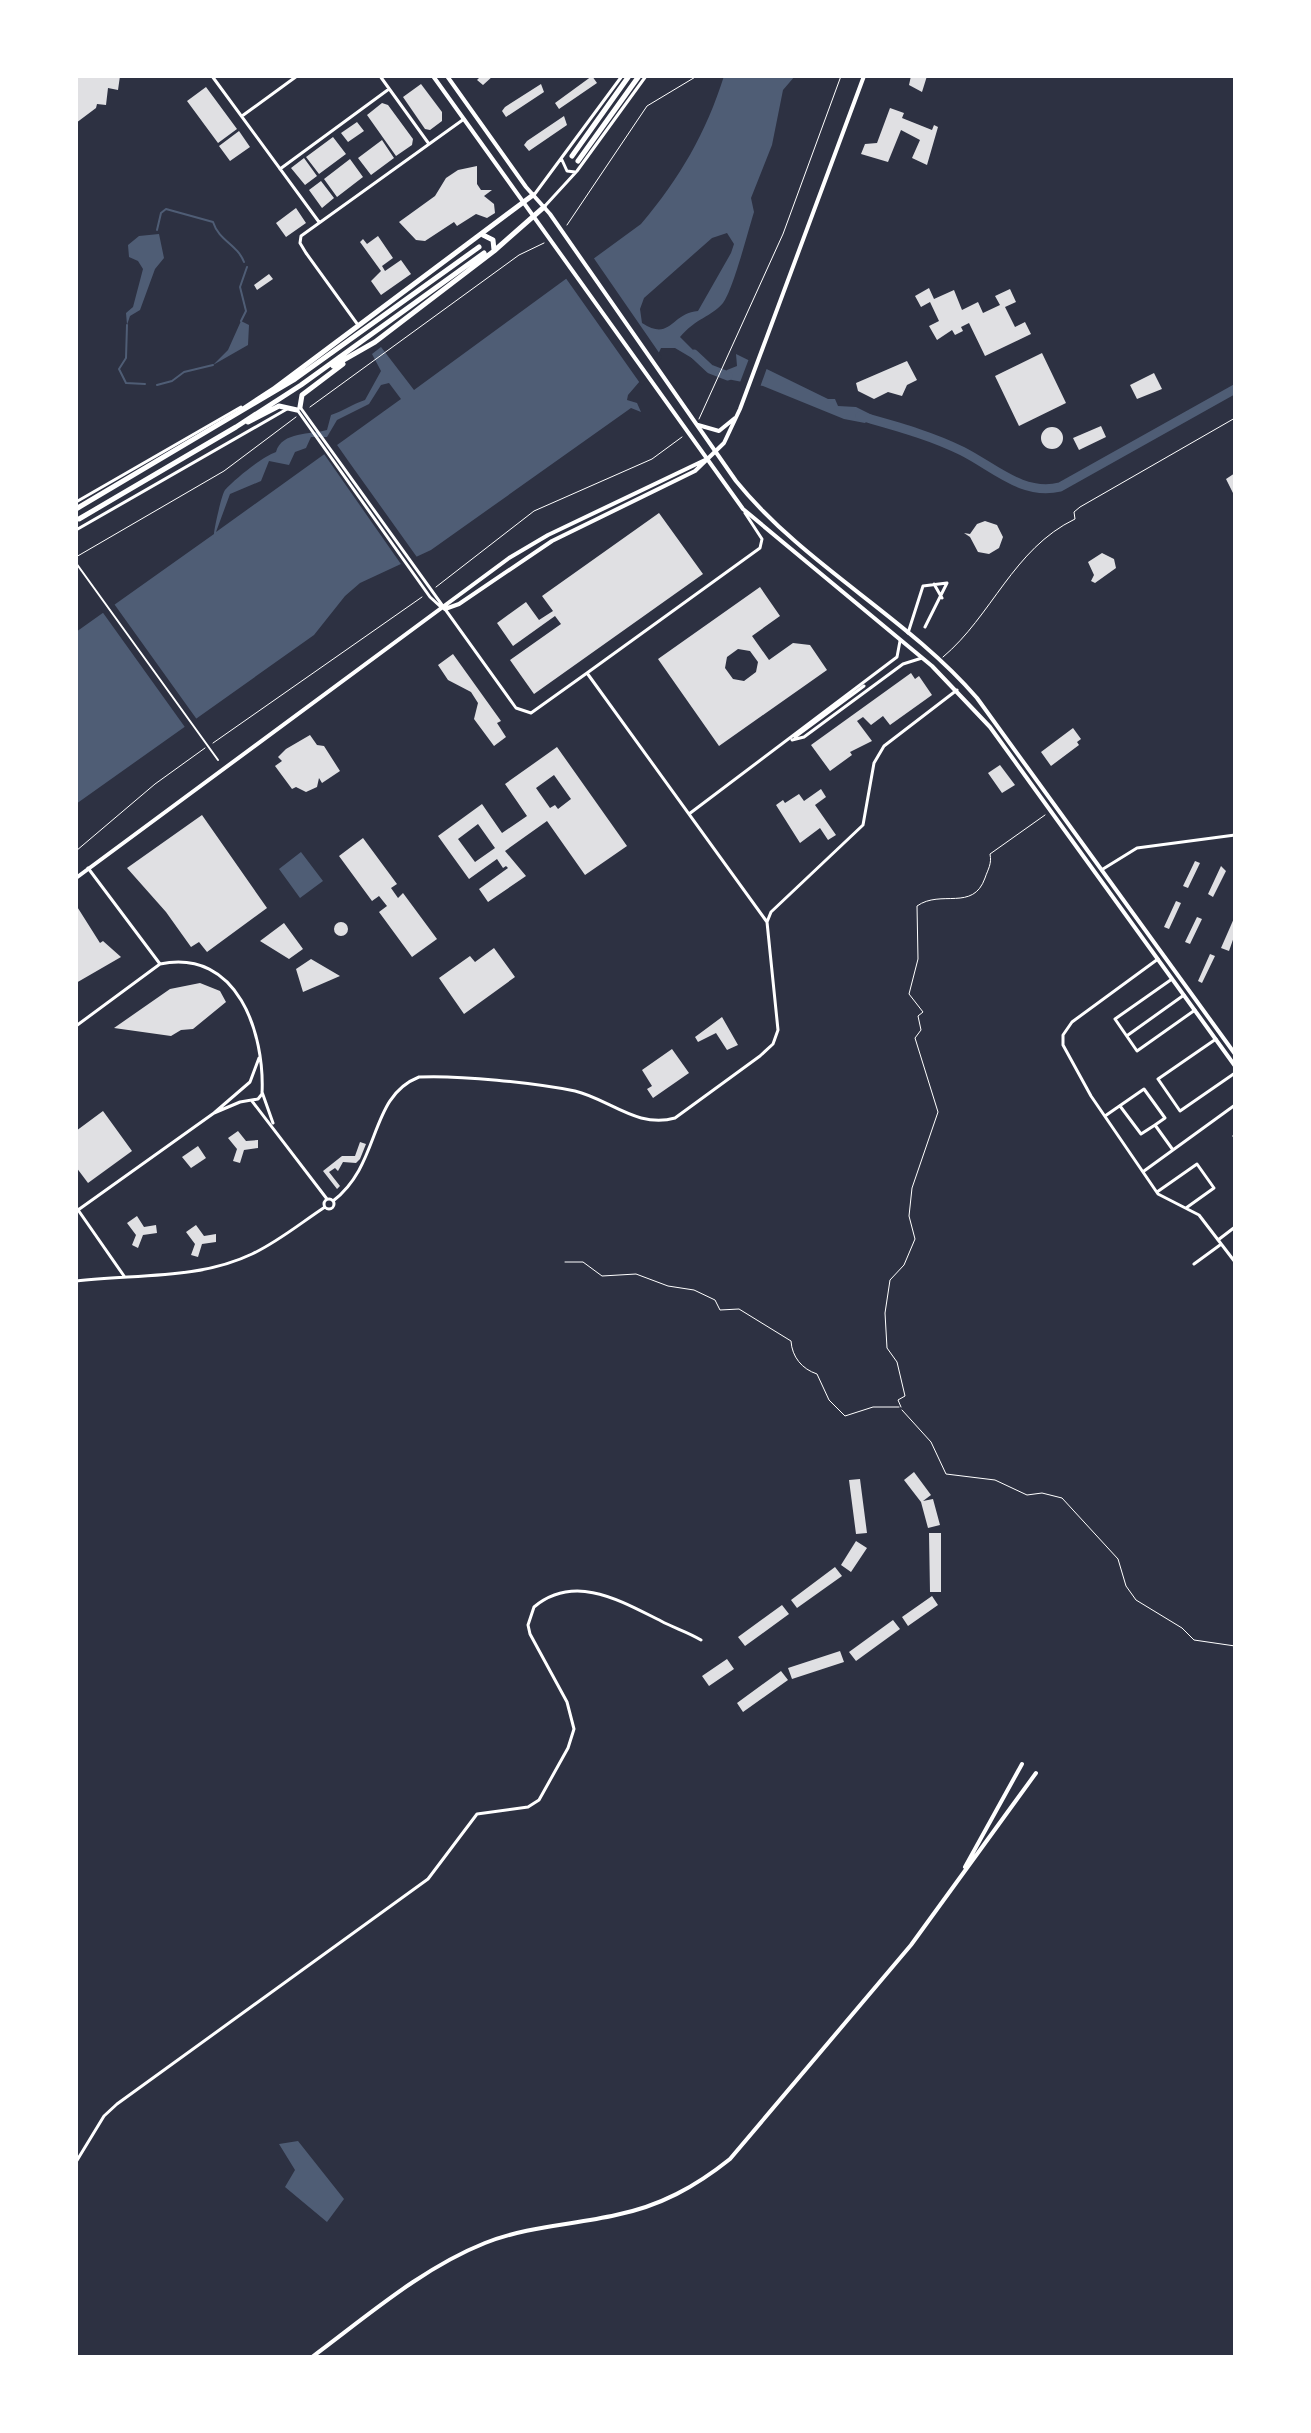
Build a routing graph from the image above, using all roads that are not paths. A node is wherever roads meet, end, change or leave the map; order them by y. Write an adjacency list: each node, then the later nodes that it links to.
1 (212, 76): 12 (street)
2 (297, 76): 12 (street)
3 (380, 76): 11 (street)
4 (433, 76): 13 (main road)
5 (447, 76): 20 (main road)
6 (622, 76): 16 (street)
7 (629, 76): 15 (highway)
8 (639, 76): 17 (highway)
9 (646, 76): 19 (street)
10 (864, 76): 36 (main road)
11 (389, 89): 14 (street); 18 (street)
12 (242, 116): 18 (street)
13 (464, 119): 14 (street); 21 (main road)
14 (429, 144): 24 (street)
15 (572, 156)
16 (562, 160): 19 (street); 20 (street)
17 (578, 161)
18 (280, 169): 24 (street)
19 (577, 171): 22 (street)
20 (533, 195): 21 (highway); 22 (main road)
21 (523, 203): 23 (main road); 25 (highway)
22 (544, 207): 23 (highway); 39 (main road)
23 (532, 217): 27 (highway); 42 (main road)
24 (319, 222): 29 (street)
25 (481, 236): 27 (highway); 29 (highway)
26 (479, 247): 32 (highway)
27 (494, 251): 30 (highway)
28 (484, 253): 31 (highway)
29 (360, 327): 33 (highway)
30 (349, 359): 31 (highway); 35 (highway)
31 (321, 371): 40 (highway)
32 (295, 379): 33 (highway); 38 (highway)
33 (275, 388): 34 (highway)
34 (255, 400): 38 (highway); 43 (street)
35 (298, 408): 40 (highway); 47 (street); 51 (street); 51 (street)
36 (740, 409): 39 (main road); 41 (main road)
37 (1235, 418): 56 (lane)
38 (224, 422): 44 (highway)
39 (697, 423): 41 (main road)
40 (236, 427): 46 (highway)
41 (715, 452): 42 (main road); 53 (main road)
42 (705, 460): 45 (main road); 51 (main road); 51 (main road)
43 (76, 502)
44 (76, 509)
45 (743, 509): 54 (main road); 57 (street)
46 (79, 519)
47 (76, 530)
48 (76, 563): 62 (street)
49 (934, 584): 50 (street); 50 (street); 53 (street)
50 (942, 599): 52 (street)
51 (443, 609): 57 (street); 65 (main road)
52 (925, 627)
53 (908, 633): 56 (main road)
54 (900, 641): 55 (main road); 58 (street)
55 (922, 658): 59 (street); 60 (main road)
56 (941, 659): 66 (main road)
57 (587, 673): 63 (street)
58 (864, 684): 59 (street); 61 (street)
59 (871, 688): 61 (street)
60 (957, 690): 68 (street); 69 (main road)
61 (792, 740): 63 (street)
62 (218, 759)
63 (689, 814): 68 (street)
64 (1235, 835): 66 (street)
65 (88, 868): 67 (main road); 70 (street)
66 (1103, 869): 77 (main road)
67 (76, 878)
68 (767, 922): 95 (street)
69 (1158, 959): 71 (main road); 88 (street)
70 (160, 964): 74 (street); 78 (street)
71 (1172, 979): 72 (main road); 75 (street)
72 (1184, 995): 73 (main road); 75 (street)
73 (1195, 1010): 75 (street); 76 (main road)
74 (76, 1026)
75 (1127, 1036)
76 (1216, 1039): 79 (main road); 80 (street)
77 (1235, 1054)
78 (259, 1056): 81 (street); 83 (street)
79 (1235, 1066)
80 (1235, 1073)
81 (250, 1082): 82 (street); 83 (street)
82 (245, 1086): 84 (street); 87 (street)
83 (262, 1090): 84 (street); 90 (street)
84 (250, 1100): 87 (street); 90 (street)
85 (1235, 1105): 91 (street)
86 (1120, 1106): 88 (street); 89 (street); 89 (street)
87 (214, 1113): 97 (street)
88 (1105, 1116): 92 (street)
89 (1155, 1125): 91 (street)
90 (274, 1126): 94 (street)
91 (1173, 1150): 92 (street)
92 (1143, 1172): 93 (street)
93 (1157, 1192): 98 (street); 98 (street)
94 (327, 1199): 95 (street); 96 (street)
95 (333, 1201): 96 (street)
96 (325, 1207): 103 (street)
97 (77, 1208): 103 (street)
98 (1186, 1208): 100 (street)
99 (1235, 1227): 100 (street)
100 (1220, 1242): 101 (street); 102 (street)
101 (1235, 1262)
102 (1194, 1264)
103 (124, 1276): 104 (street)
104 (76, 1281)
105 (701, 1640): 109 (street)
106 (1022, 1764): 108 (main road)
107 (1036, 1773): 108 (main road)
108 (956, 1883): 110 (main road)
109 (76, 2162)
110 (312, 2357)

